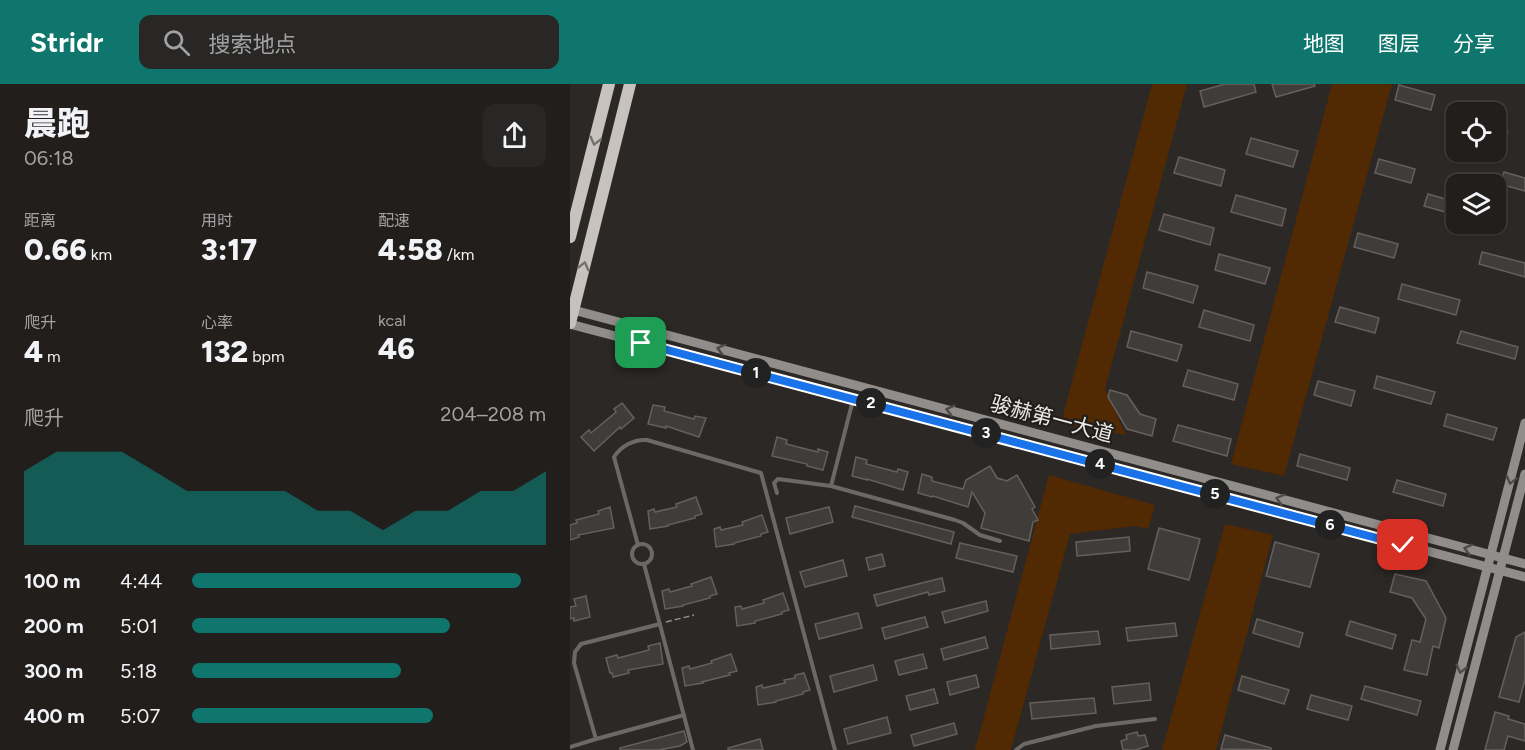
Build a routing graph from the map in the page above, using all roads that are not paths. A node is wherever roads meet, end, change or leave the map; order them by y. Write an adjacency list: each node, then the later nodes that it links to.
1 (609, 84): 3 (highway, one-way to 3)
2 (630, 84): 4 (highway, one-way to 2)
3 (570, 237)
4 (571, 309): 5 (highway); 13 (main road, 骏赫第一大道, one-way to 4)
5 (570, 324): 6 (main road, 骏赫第一大道)
6 (853, 399): 9 (lane); 17 (main road, 骏赫第一大道)
7 (1525, 423): 13 (main road, one-way to 13)
8 (1525, 474): 14 (main road)
9 (831, 486): 10 (lane); 11 (lane)
10 (777, 493)
11 (1000, 541)
12 (638, 545): 15 (lane); 15 (lane); 26 (lane)
13 (1491, 555): 14 (main road, 骏赫第一大道); 17 (main road)
14 (1503, 558): 16 (main road, 骏赫第一大道); 18 (main road)
15 (644, 564): 20 (lane)
16 (1525, 564)
17 (1488, 567): 18 (main road, 骏赫第一大道); 28 (main road, one-way to 28)
18 (1500, 571): 19 (main road, 骏赫第一大道); 29 (main road)
19 (1525, 577)
20 (660, 624): 21 (lane); 23 (lane)
21 (684, 715): 23 (lane); 25 (lane)
22 (1155, 719): 27 (lane)
23 (596, 739): 24 (lane)
24 (570, 747)
25 (693, 750)
26 (835, 750)
27 (1016, 750)
28 (1440, 750)
29 (1454, 750)

